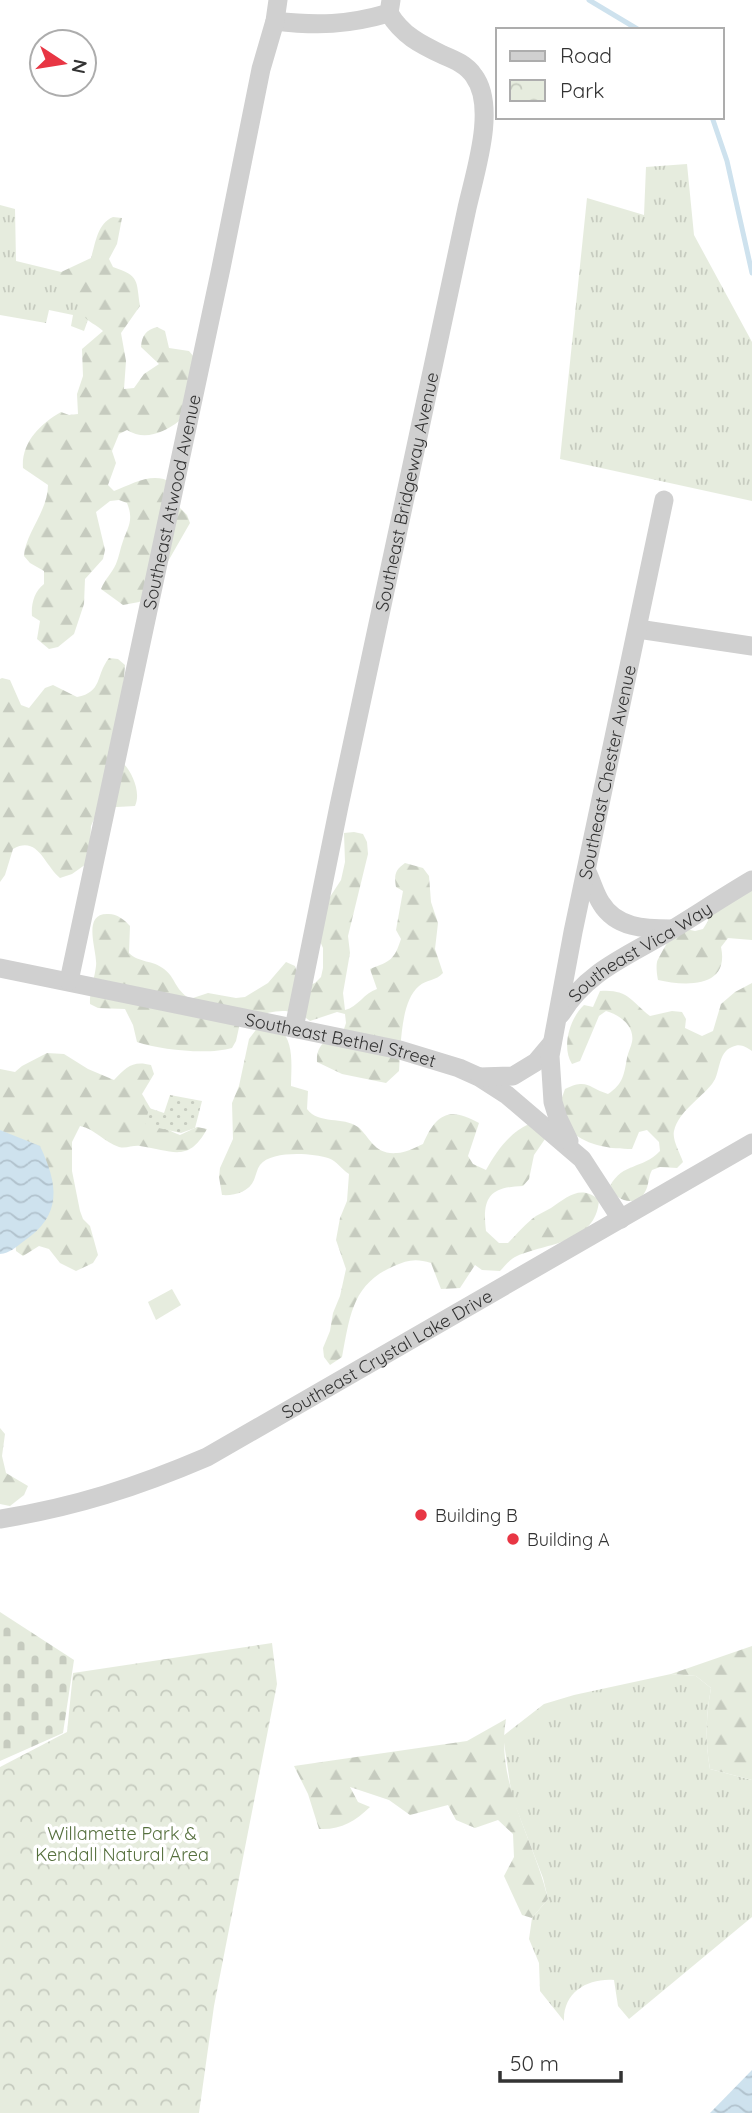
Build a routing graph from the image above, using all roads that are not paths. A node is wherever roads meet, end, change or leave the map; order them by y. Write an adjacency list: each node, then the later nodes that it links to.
1 (278, 0): 3 (street, Southeast Atwood Avenue)
2 (390, 6): 3 (street); 12 (street, Southeast Bridgeway Avenue)
3 (275, 21): 11 (street, Southeast Atwood Avenue)
4 (664, 500): 5 (street, Southeast Chester Avenue)
5 (638, 629): 6 (street); 7 (street, Southeast Chester Avenue)
6 (752, 646)
7 (587, 872): 9 (street); 13 (street, Southeast Chester Avenue)
8 (752, 880): 9 (street, Southeast Vica Way)
9 (672, 929): 13 (street, Southeast Vica Way)
10 (0, 968): 11 (street, Southeast Bethel Street)
11 (69, 981): 12 (street, Southeast Bethel Street)
12 (294, 1028): 14 (street, Southeast Bethel Street)
13 (551, 1045): 14 (street); 16 (street, Southeast Chester Avenue)
14 (479, 1077): 16 (street, Southeast Bethel Street)
15 (752, 1143): 17 (street, Southeast Crystal Lake Drive)
16 (582, 1159): 17 (street, Southeast Bethel Street)
17 (621, 1219): 18 (street, Southeast Crystal Lake Drive)
18 (0, 1519)

